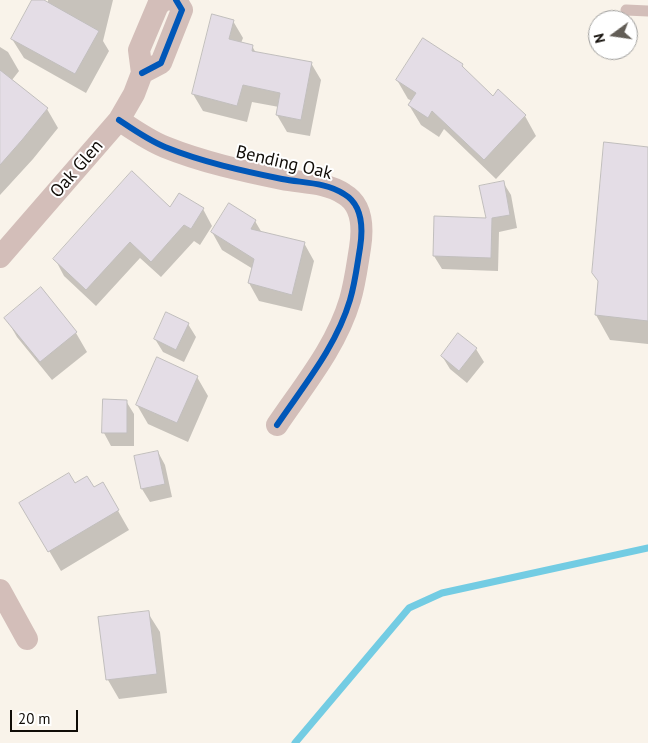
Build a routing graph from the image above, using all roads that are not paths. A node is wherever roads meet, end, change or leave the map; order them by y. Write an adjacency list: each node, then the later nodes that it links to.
1 (164, 0): 3 (street, Oak Glen)
2 (176, 0): 3 (street)
3 (142, 74): 4 (street, Oak Glen)
4 (119, 120): 5 (street, Oak Glen); 6 (street, Bending Oak)
5 (0, 258)
6 (277, 424)
7 (0, 590): 8 (street)
8 (27, 639)

